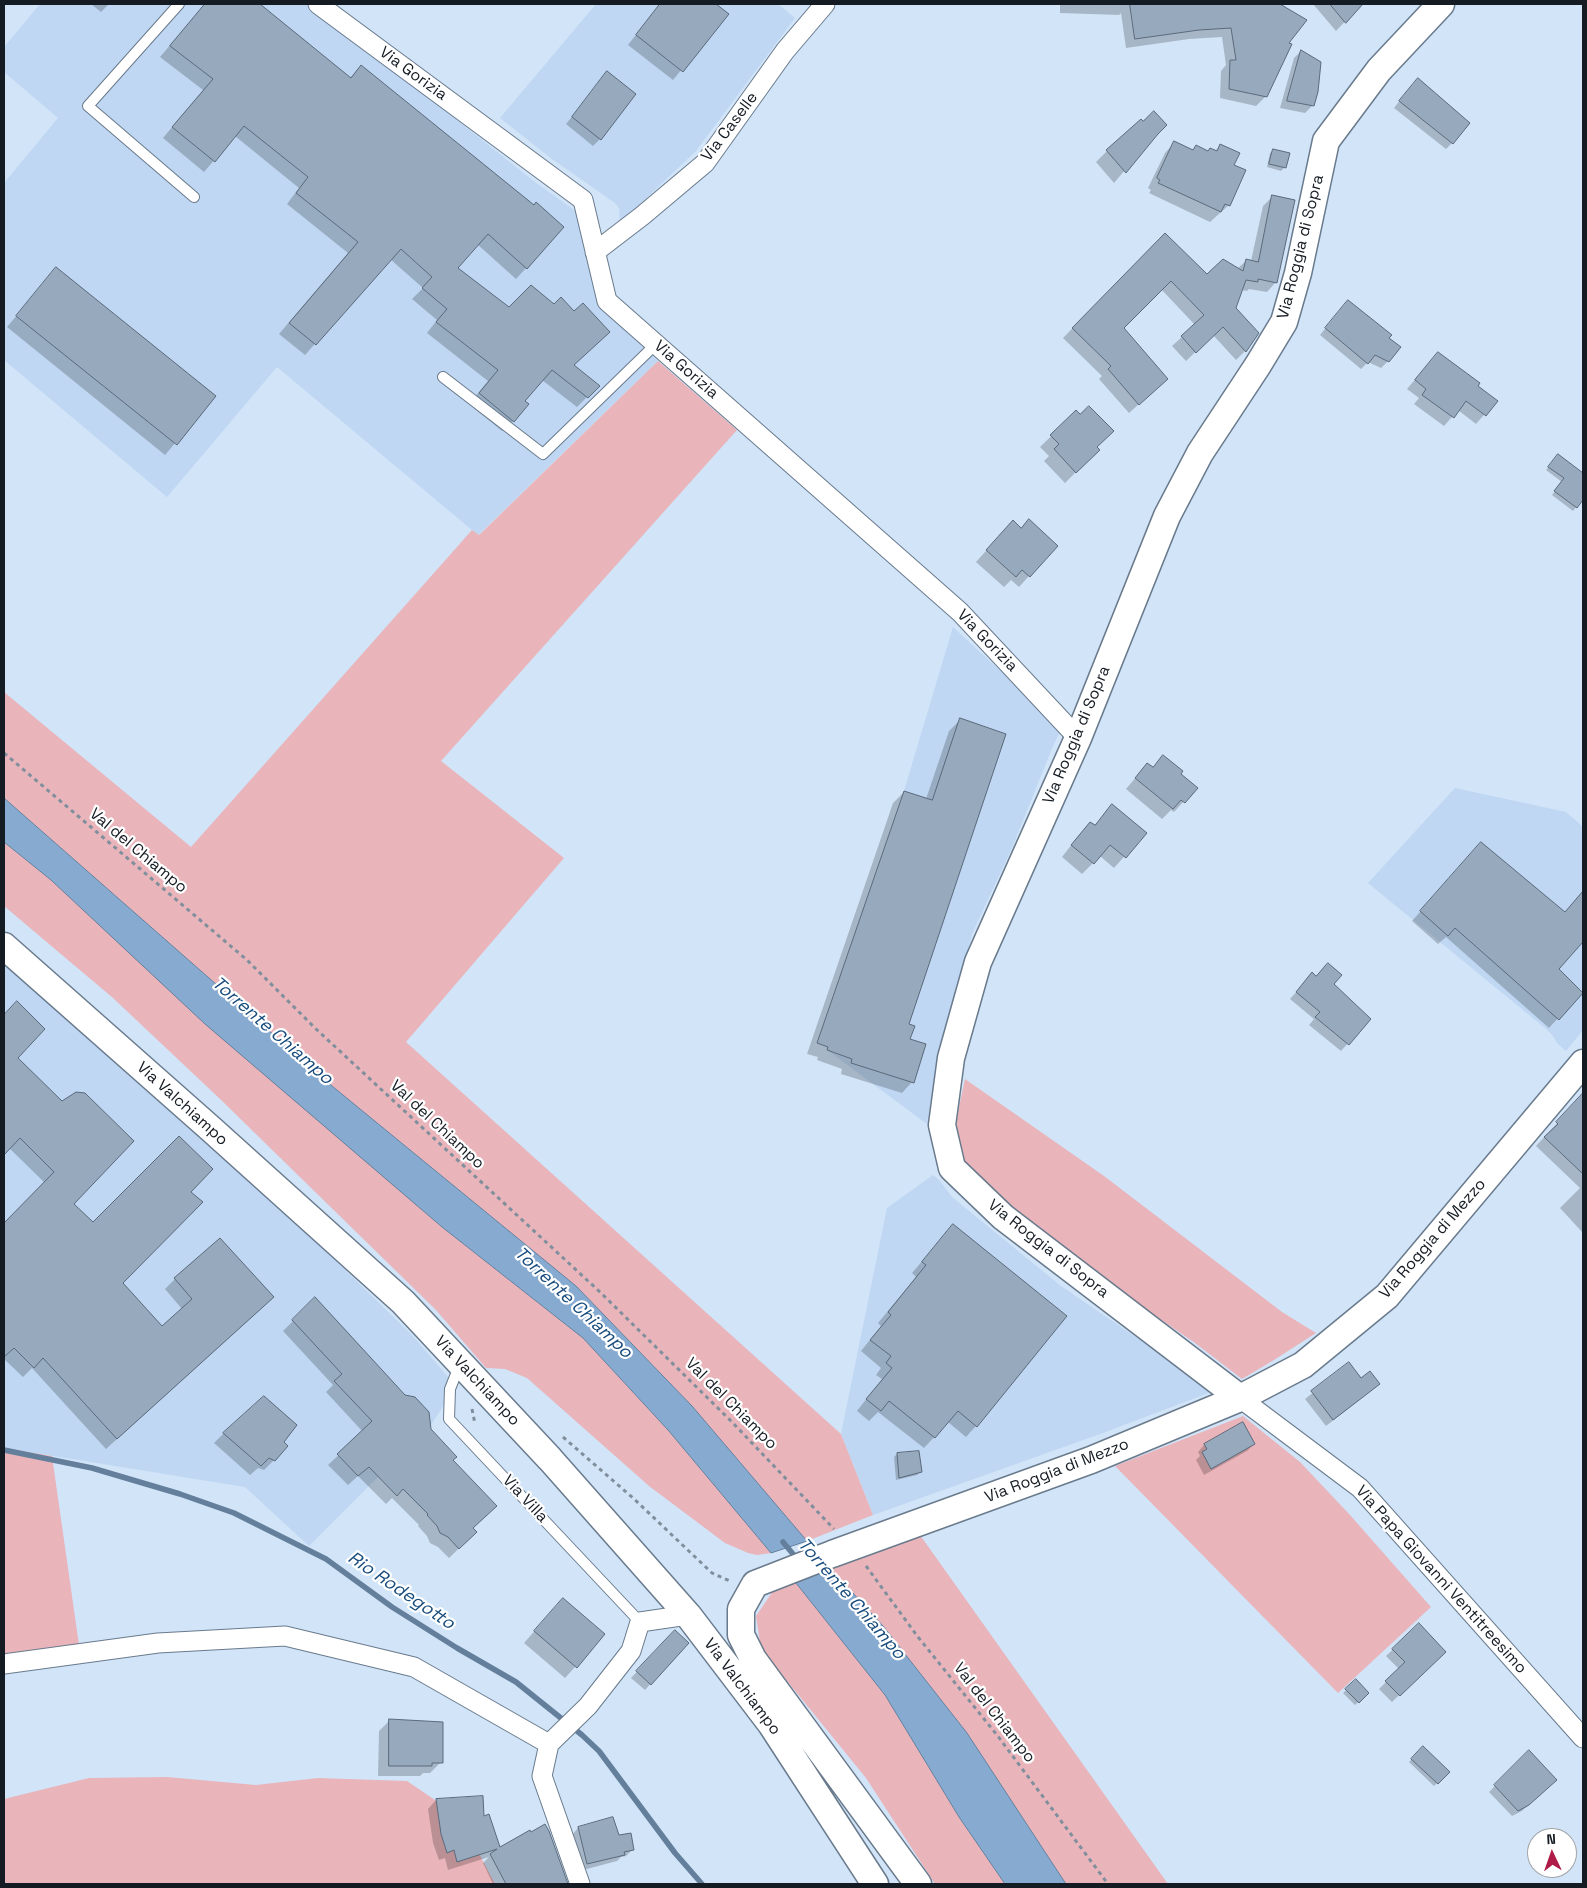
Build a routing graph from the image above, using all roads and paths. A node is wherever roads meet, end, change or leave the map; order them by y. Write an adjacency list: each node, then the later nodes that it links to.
1 (179, 4): 5 (lane)
2 (318, 4): 6 (street, Via Gorizia)
3 (825, 4): 6 (street, Via Caselle)
4 (1441, 4): 9 (street, Via Roggia di Sopra)
5 (194, 197)
6 (595, 252): 7 (street, Via Gorizia)
7 (656, 344): 8 (lane); 9 (street, Via Gorizia)
8 (443, 377)
9 (1078, 738): 14 (street, Via Roggia di Sopra)
10 (4, 753): 16 (path, Val del Chiampo)
11 (4, 946): 13 (street, Via Valchiampo)
12 (1583, 1062): 14 (street, Via Roggia di Mezzo)
13 (461, 1364): 19 (street, Via Valchiampo); 20 (lane, Via Villa)
14 (1240, 1398): 16 (street, Via Roggia di Mezzo); 22 (street, Via Papa Giovanni Ventitreesimo)
15 (557, 1431): 18 (path)
16 (834, 1543): 18 (street, Via Roggia di Mezzo)
17 (865, 1565): 27 (path, Val del Chiampo)
18 (764, 1581): 26 (street)
19 (688, 1615): 20 (street); 25 (street, Via Valchiampo)
20 (640, 1622): 23 (street)
21 (4, 1664): 23 (street)
22 (1583, 1738)
23 (549, 1744): 24 (street)
24 (580, 1884)
25 (875, 1884)
26 (918, 1884)
27 (1108, 1884)

